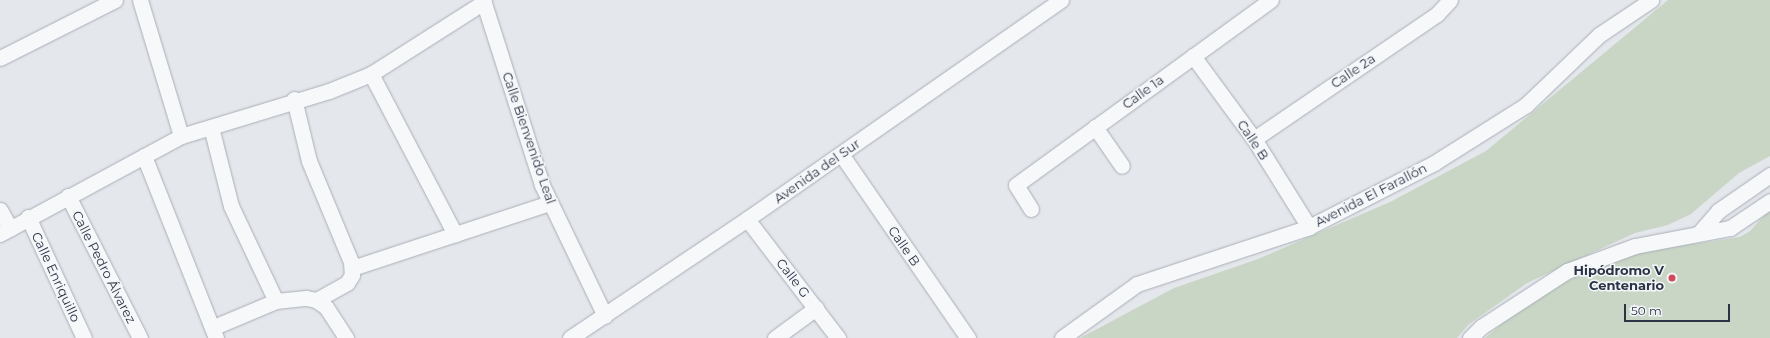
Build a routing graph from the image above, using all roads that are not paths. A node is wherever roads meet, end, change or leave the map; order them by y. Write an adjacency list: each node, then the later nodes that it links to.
1 (115, 0): 9 (street)
2 (140, 0): 14 (street)
3 (1061, 0): 16 (street, Avenida del Sur)
4 (1271, 0): 8 (street, Calle 1a)
5 (1450, 0): 15 (street, Calle 2a)
6 (1651, 0): 27 (street, Avenida El Farallón)
7 (484, 1): 10 (street); 22 (street, Calle Bienvenido Leal)
8 (1193, 56): 13 (street, Calle 1a); 15 (street, Calle B)
9 (0, 58)
10 (371, 74): 11 (street); 30 (street)
11 (294, 99): 12 (street); 31 (street)
12 (211, 127): 14 (street); 33 (street)
13 (1095, 127): 18 (street); 23 (street, Calle 1a)
14 (181, 136): 17 (street)
15 (1254, 139): 27 (street, Calle B)
16 (841, 154): 26 (street, Avenida del Sur); 43 (street, Calle B)
17 (144, 156): 20 (street); 36 (street)
18 (1122, 166)
19 (1770, 175): 29 (street)
20 (68, 196): 25 (street); 38 (street, Calle Pedro Álvarez)
21 (1770, 200): 29 (street)
22 (550, 203): 30 (street); 35 (street, Calle Bienvenido Leal)
23 (1031, 209)
24 (0, 210): 28 (street)
25 (28, 217): 28 (street); 37 (street, Calle Enriquillo)
26 (747, 219): 34 (street, Calle G); 35 (street, Avenida del Sur)
27 (1309, 227): 44 (street, Avenida El Farallón)
28 (5, 231)
29 (1700, 232): 45 (street)
30 (455, 234): 31 (street)
31 (352, 268): 32 (street)
32 (316, 300): 33 (street); 39 (street)
33 (276, 301): 36 (street)
34 (816, 308): 41 (street); 42 (street, Calle G)
35 (605, 316): 40 (street, Avenida del Sur)
36 (215, 332)
37 (84, 338)
38 (140, 338)
39 (346, 338)
40 (570, 338)
41 (775, 338)
42 (838, 338)
43 (968, 338)
44 (1062, 338)
45 (1470, 338)

